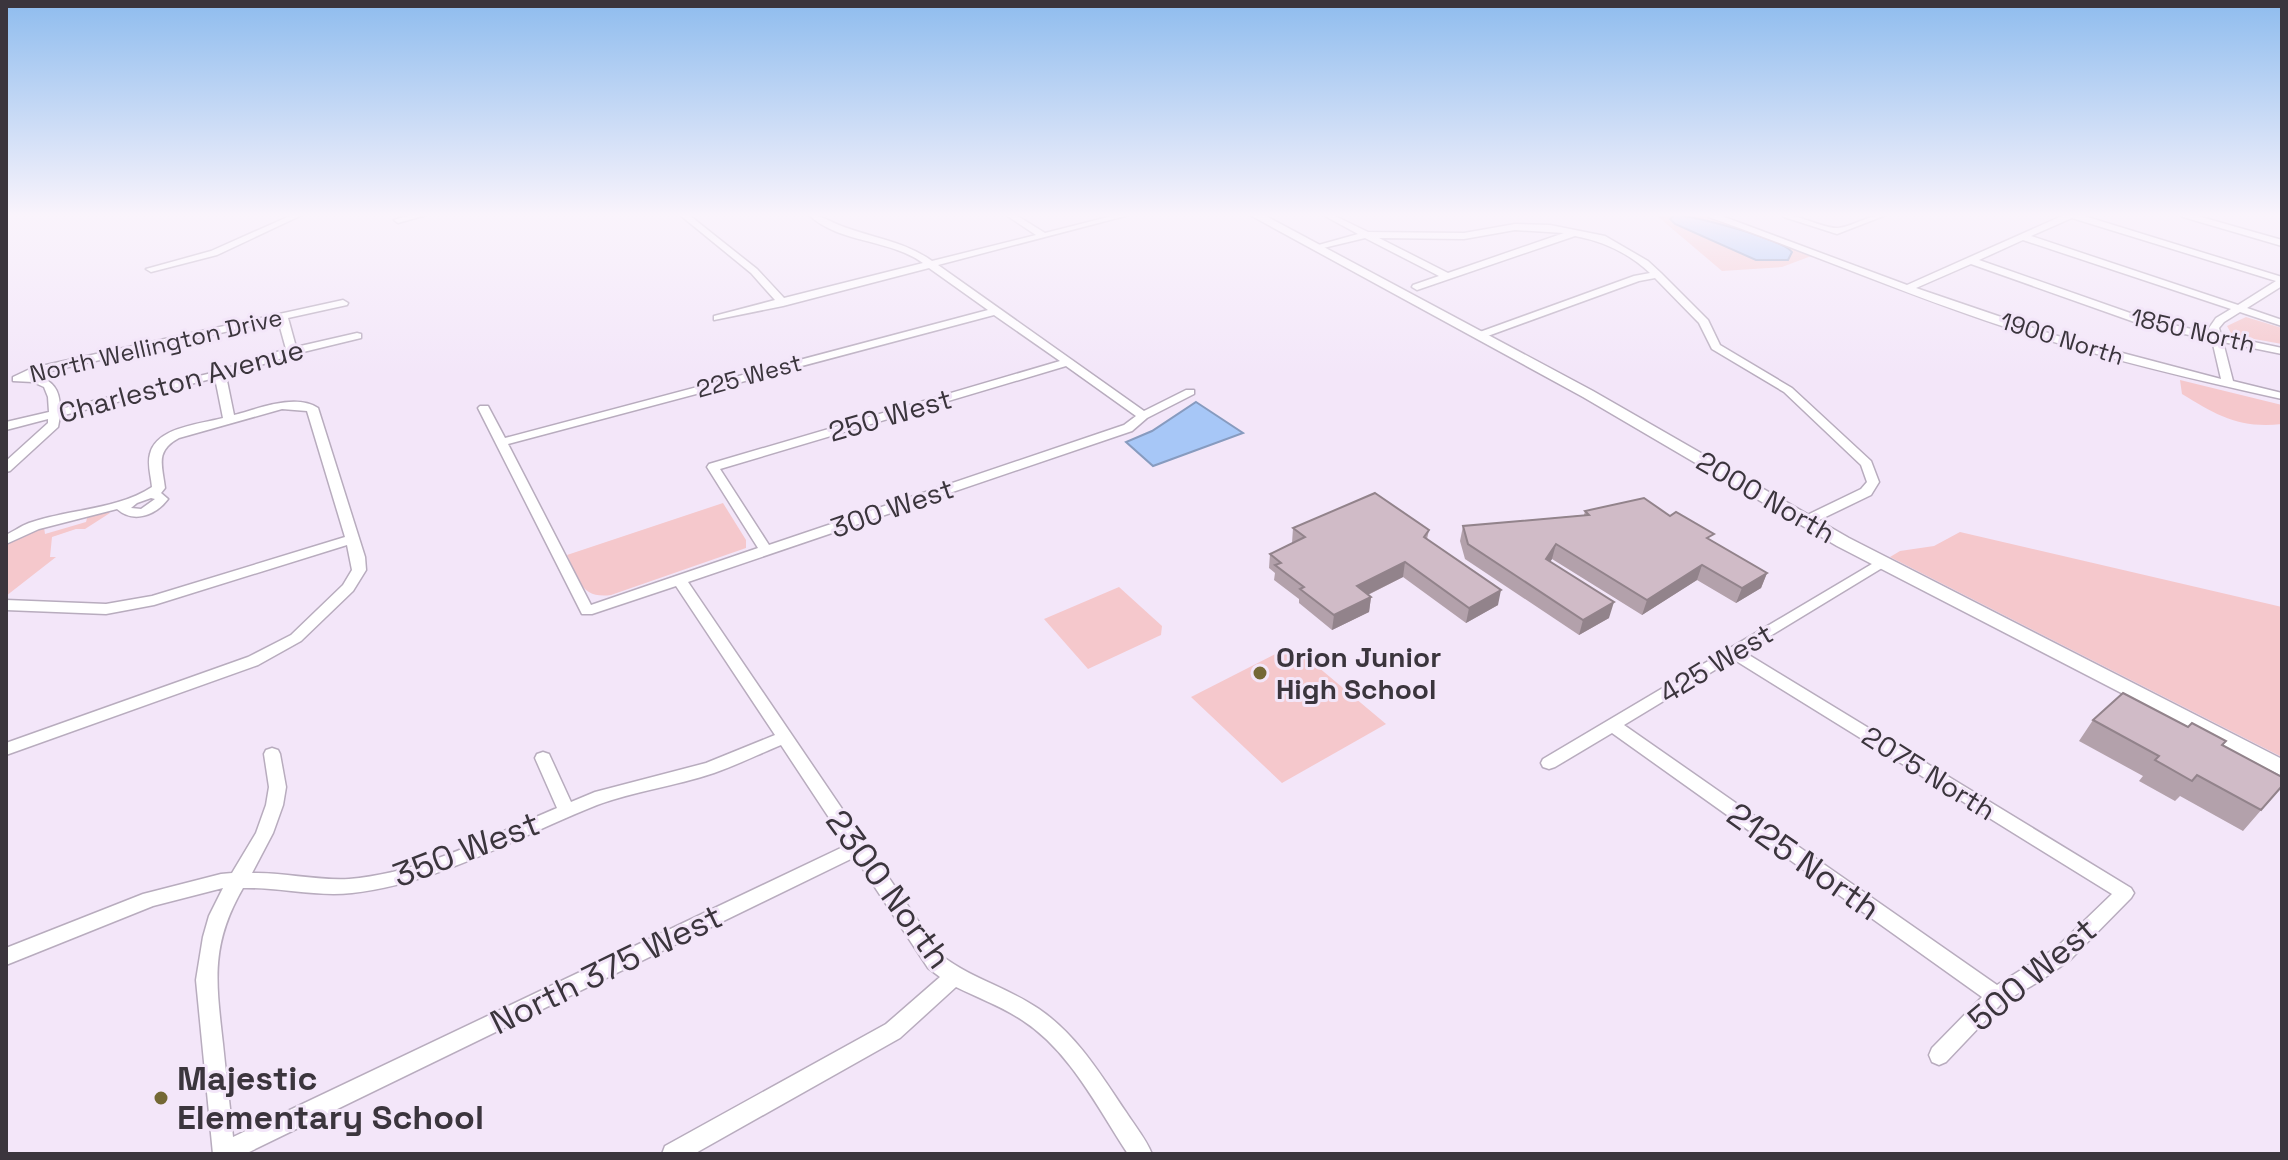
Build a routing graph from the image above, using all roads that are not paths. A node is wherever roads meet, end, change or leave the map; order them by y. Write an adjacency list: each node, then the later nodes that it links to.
1 (752, 269): 19 (street)
2 (921, 269): 19 (street)
3 (938, 269): 21 (street)
4 (1358, 269): 25 (street, 2000 North)
5 (1433, 269): 14 (street)
6 (1470, 269): 14 (street)
7 (1650, 269): 13 (street)
8 (1858, 269): 17 (street, 1900 North)
9 (1950, 269): 17 (street)
10 (1996, 269): 27 (street, 1850 North)
11 (2120, 269): 20 (street)
12 (2244, 269): 15 (street)
13 (1658, 275): 25 (street); 42 (street)
14 (1448, 277): 16 (street)
15 (2282, 281): 20 (street)
16 (1417, 287)
17 (1909, 288): 32 (street, 1900 North)
18 (343, 303): 22 (street, North Wellington Drive)
19 (783, 303): 23 (street)
20 (2239, 309): 24 (street); 27 (street)
21 (996, 311): 30 (street); 40 (street, 225 West)
22 (283, 318): 28 (street); 36 (street, North Wellington Drive)
23 (718, 318)
24 (2282, 323)
25 (1481, 335): 42 (street, 2000 North)
26 (357, 336): 28 (street, Charleston Avenue)
27 (2216, 338): 29 (street, 1850 North); 32 (street)
28 (292, 351): 31 (street, Charleston Avenue)
29 (2282, 351)
30 (1066, 363): 37 (street); 45 (street, 250 West)
31 (220, 374): 36 (street, Charleston Avenue); 38 (street)
32 (2228, 384): 34 (street, 1900 North)
33 (1190, 392): 37 (street, 300 West)
34 (2282, 396)
35 (484, 408): 40 (street)
36 (54, 414): 39 (street, Charleston Avenue); 41 (street)
37 (1143, 416): 45 (street, 300 West)
38 (229, 420): 43 (street); 44 (street)
39 (6, 426)
40 (502, 442): 47 (street, 300 West)
41 (6, 468)
42 (1806, 521): 46 (street, 2000 North)
43 (352, 539): 48 (street); 52 (street)
44 (6, 540)
45 (766, 550): 47 (street, 300 West)
46 (1882, 562): 49 (street, 425 West); 56 (street, 2000 North)
47 (679, 579): 51 (street, 2300 North)
48 (6, 605)
49 (1733, 652): 50 (street, 425 West); 60 (street, 2075 North)
50 (1612, 725): 55 (street, 425 West); 63 (street, 2125 North)
51 (783, 738): 57 (street, 350 West); 58 (street, 2300 North)
52 (6, 749)
53 (272, 754): 59 (street)
54 (543, 758): 57 (street)
55 (1549, 763)
56 (2282, 768)
57 (566, 810): 59 (street, 350 West)
58 (858, 848): 62 (street, 2300 North); 65 (street, North 375 West)
59 (240, 880): 61 (street, 350 West); 65 (street)
60 (2125, 893): 63 (street, 500 West)
61 (6, 957)
62 (953, 977): 66 (street); 67 (street, 2300 North)
63 (1996, 996): 64 (street, 500 West)
64 (1939, 1055)
65 (224, 1154)
66 (673, 1154)
67 (1141, 1154)

